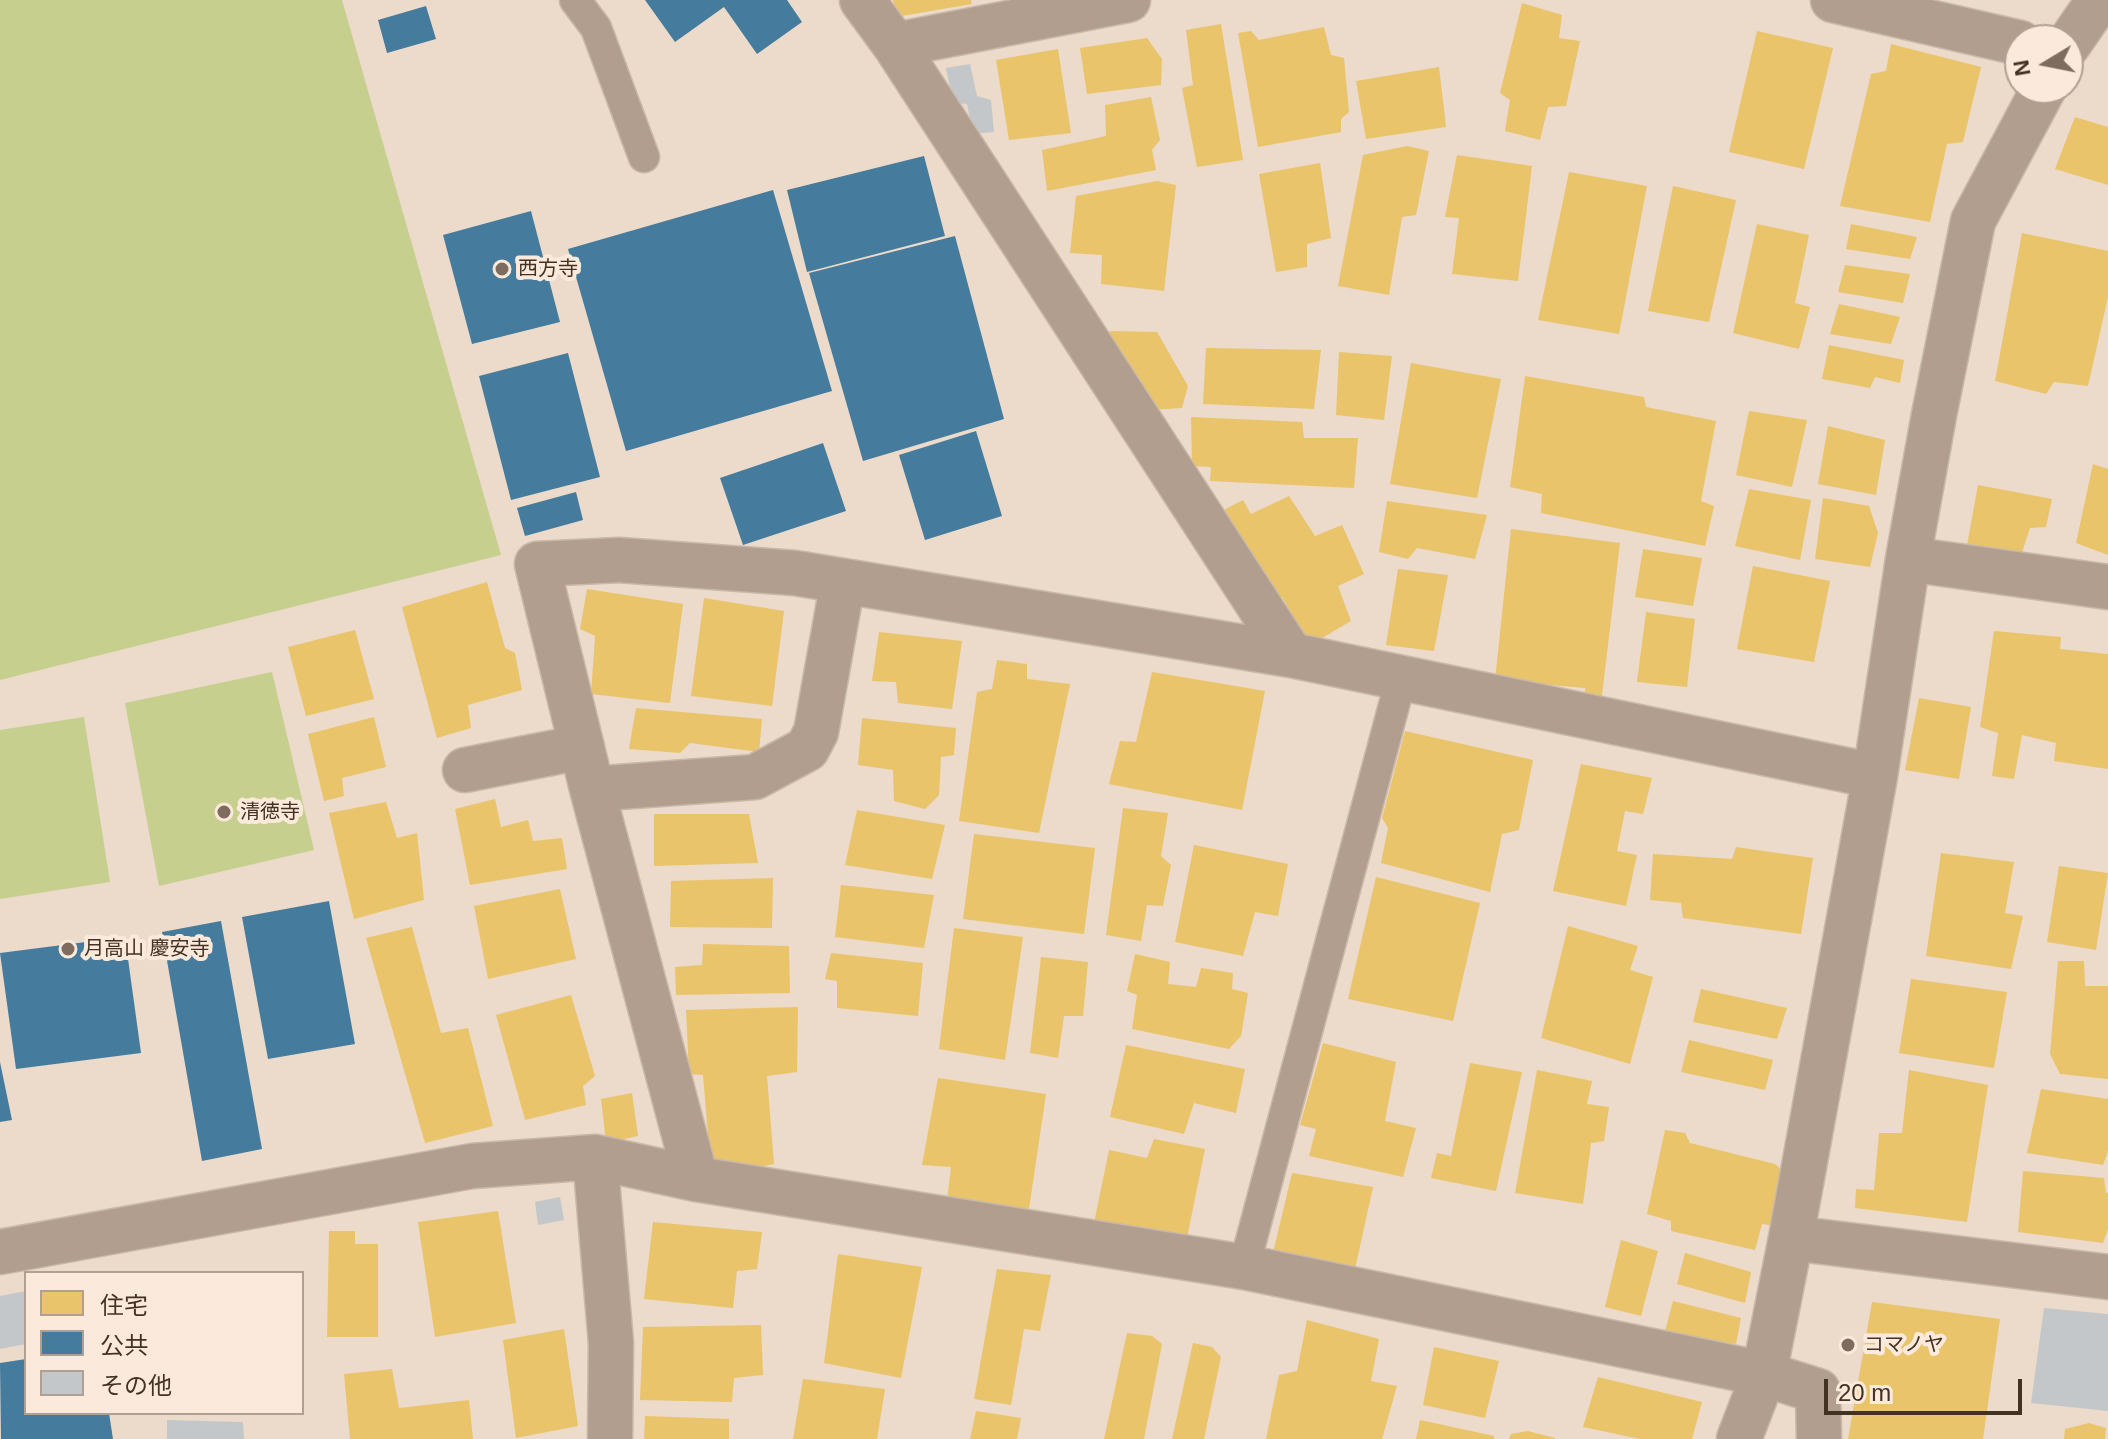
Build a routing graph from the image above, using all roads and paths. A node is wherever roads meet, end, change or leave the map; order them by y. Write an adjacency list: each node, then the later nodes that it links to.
1 (575, 0): 10 (lane)
2 (862, 0): 8 (street)
3 (1128, 0): 8 (street)
4 (1833, 0): 7 (street)
5 (2099, 0): 6 (street)
6 (2082, 24)
7 (2004, 39)
8 (895, 45): 14 (street)
9 (2035, 104): 11 (street)
10 (644, 157)
11 (1908, 559): 13 (street); 18 (street)
12 (843, 581): 14 (street); 16 (street); 19 (street)
13 (2108, 587)
14 (1291, 655): 15 (street)
15 (1401, 679): 18 (street); 24 (lane)
16 (582, 747): 17 (street); 19 (street)
17 (465, 770)
18 (1875, 776): 22 (street)
19 (592, 789): 21 (street)
20 (595, 1157): 21 (street); 23 (street); 27 (street)
21 (696, 1179): 24 (street)
22 (1791, 1238): 25 (street); 26 (street)
23 (0, 1252)
24 (1244, 1267): 26 (street)
25 (2108, 1277)
26 (1764, 1374): 28 (street); 29 (street)
27 (610, 1439)
28 (1739, 1439)
29 (1819, 1439)

